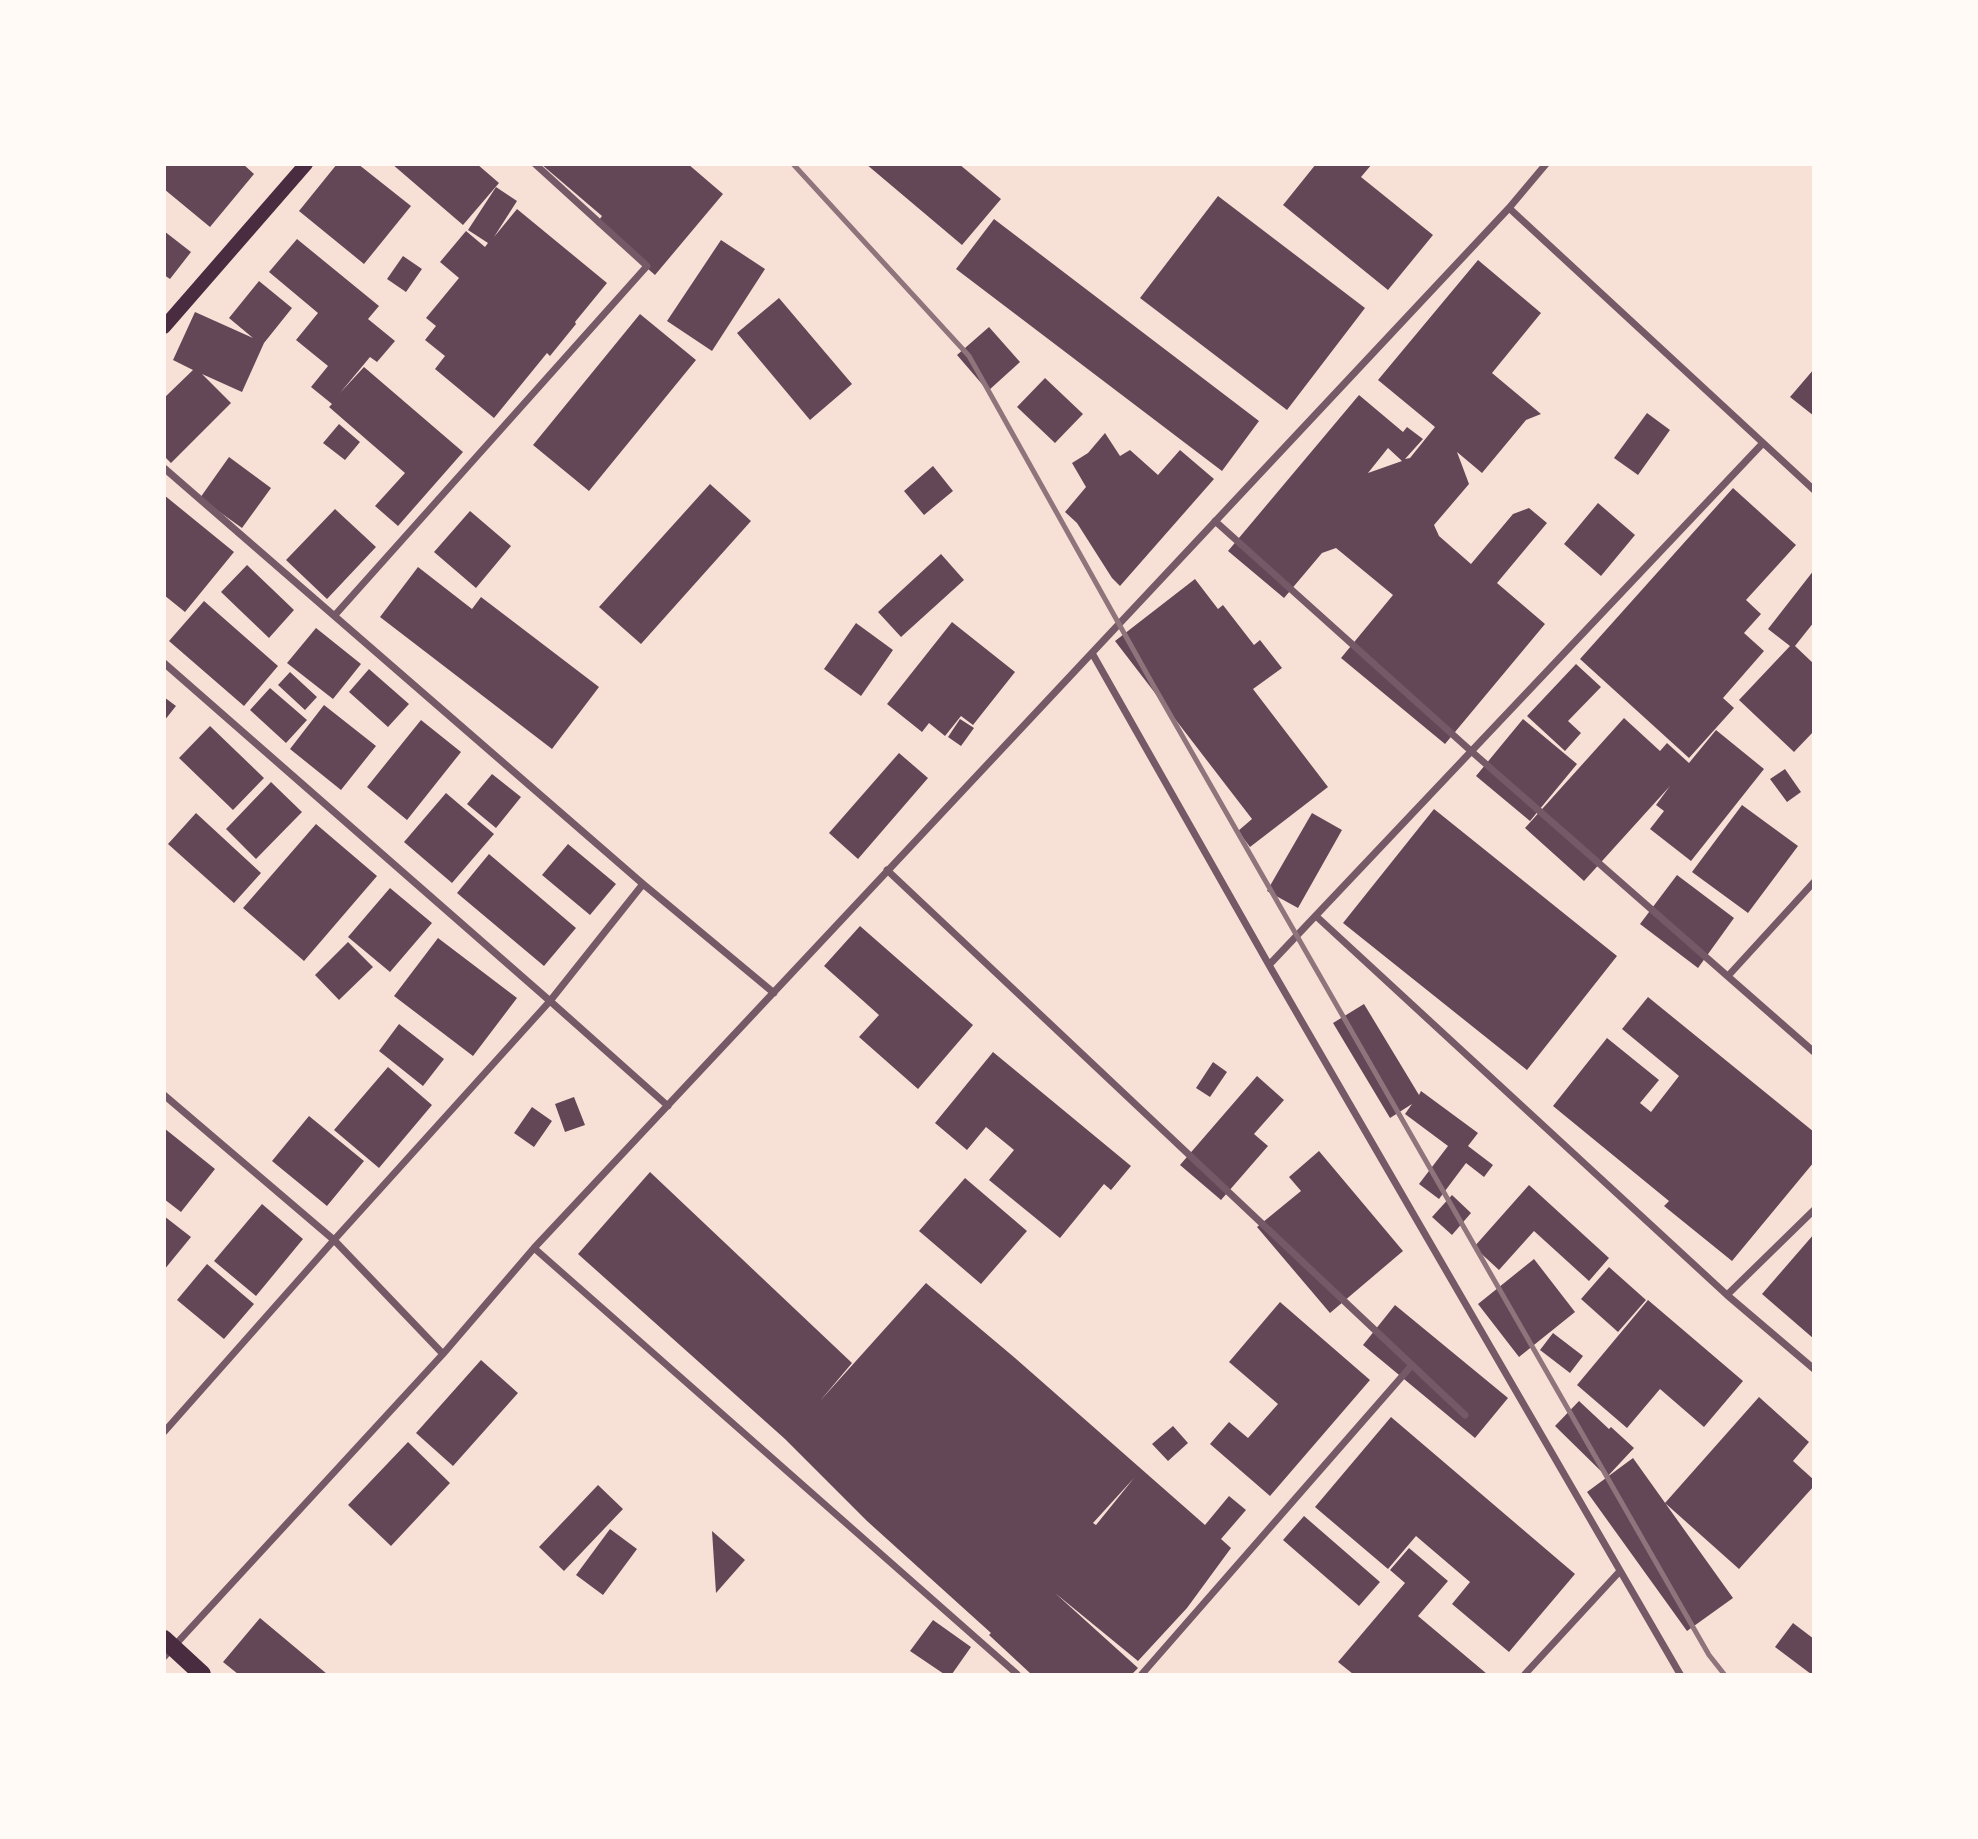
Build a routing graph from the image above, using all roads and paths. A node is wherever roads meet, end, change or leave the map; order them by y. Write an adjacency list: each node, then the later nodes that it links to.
1 (306, 164): 5 (main road)
2 (535, 164): 10 (street)
3 (1546, 164): 4 (street)
4 (1509, 208): 6 (street); 9 (street)
5 (164, 327)
6 (1763, 443): 8 (street); 13 (street)
7 (164, 468): 10 (street)
8 (1814, 489)
9 (1215, 521): 11 (street); 13 (street)
10 (335, 615): 16 (street)
11 (1092, 653): 14 (street); 18 (street)
12 (164, 663): 21 (street)
13 (1471, 751): 17 (street); 19 (street)
14 (887, 870): 20 (street); 30 (street)
15 (1814, 882): 19 (street)
16 (643, 884): 20 (street); 21 (street)
17 (1316, 916): 18 (street); 28 (street)
18 (1269, 965): 34 (street)
19 (1728, 976): 22 (street)
20 (774, 993): 24 (street)
21 (551, 1001): 24 (street); 26 (street)
22 (1814, 1052)
23 (164, 1095): 26 (street)
24 (668, 1106): 27 (street)
25 (1814, 1210): 28 (street)
26 (334, 1240): 29 (street); 33 (street)
27 (534, 1248): 29 (street); 37 (street)
28 (1727, 1295): 31 (street)
29 (443, 1354): 35 (street)
30 (1412, 1365): 32 (street); 38 (street)
31 (1814, 1369)
32 (1465, 1415)
33 (164, 1432)
34 (1620, 1571): 39 (street); 40 (street)
35 (168, 1647): 36 (main road)
36 (202, 1675)
37 (1017, 1675)
38 (1142, 1675)
39 (1525, 1675)
40 (1680, 1675)

